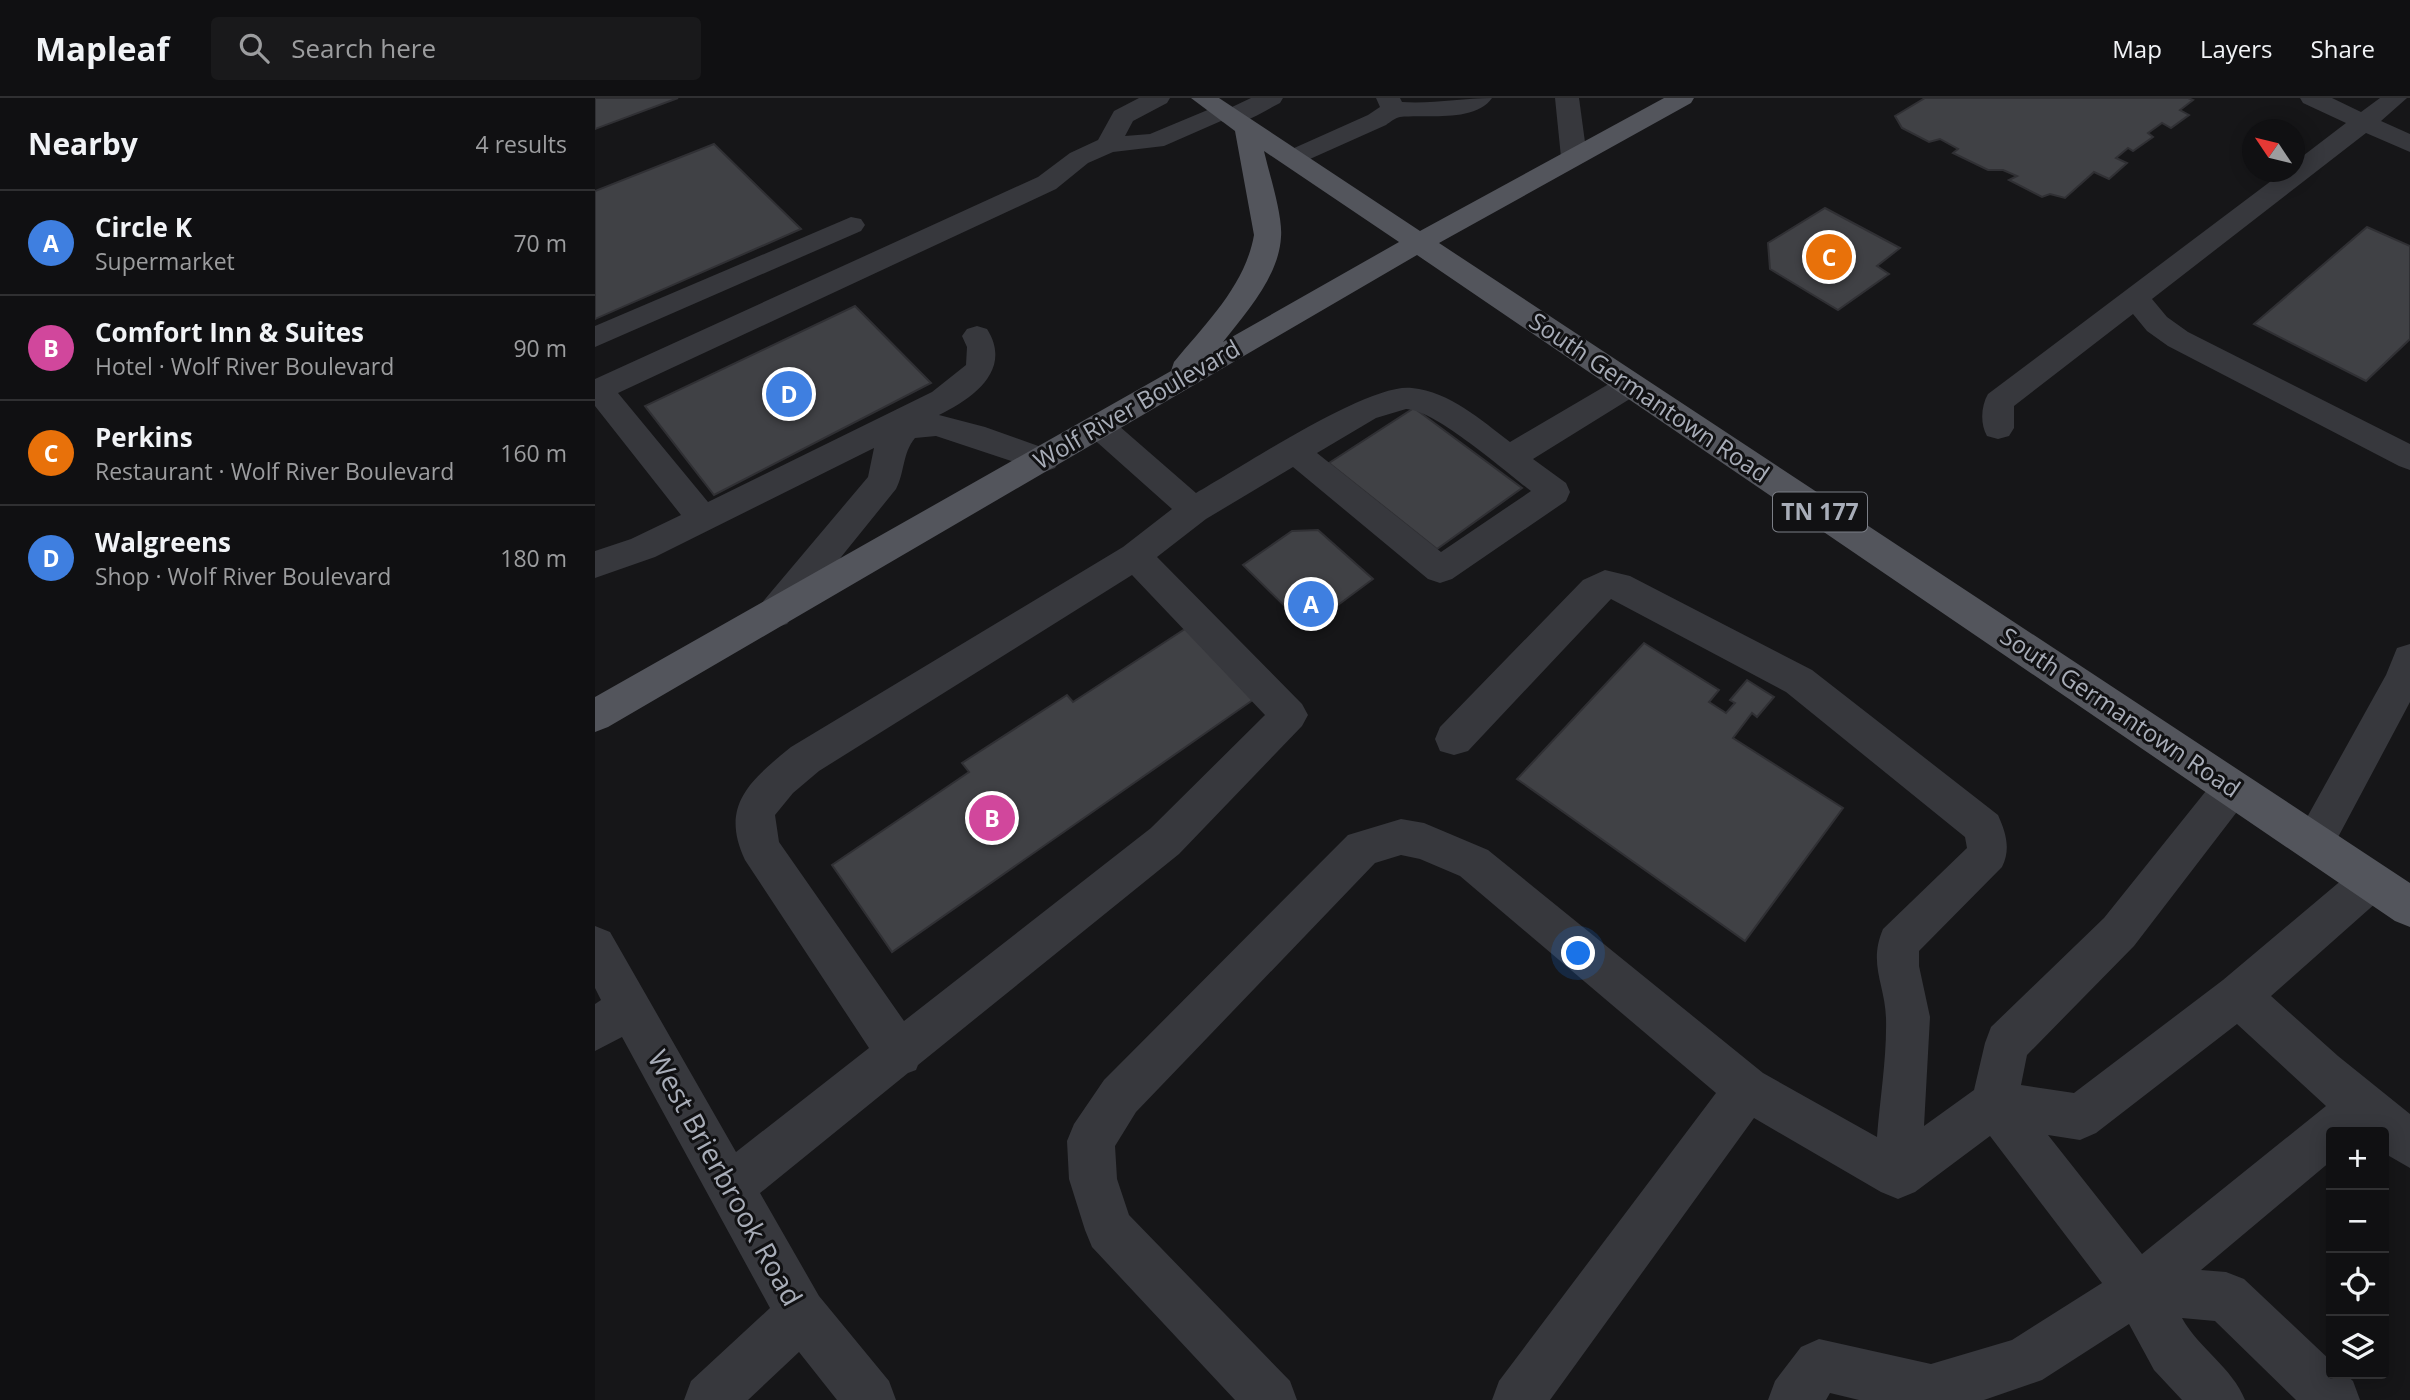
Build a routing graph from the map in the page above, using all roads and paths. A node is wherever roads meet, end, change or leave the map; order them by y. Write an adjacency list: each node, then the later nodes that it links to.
1 (1158, 98): 12 (street)
2 (1271, 98): 9 (street)
3 (1480, 98): 8 (street)
4 (1567, 98): 13 (street)
5 (1682, 98): 13 (main road, Wolf River Boulevard)
6 (2312, 98): 10 (street)
7 (2395, 98): 10 (street)
8 (1391, 103): 14 (street)
9 (1226, 114): 12 (street); 14 (main road, South Germantown Road / TN 177); 20 (main road)
10 (2364, 122): 11 (street); 17 (street)
11 (2410, 144)
12 (1108, 145): 22 (street)
13 (1574, 157): 16 (main road, Wolf River Boulevard)
14 (1292, 158): 16 (main road, South Germantown Road / TN 177)
15 (851, 225): 19 (street)
16 (1417, 243): 20 (main road, Wolf River Boulevard); 21 (main road, South Germantown Road / TN 177)
17 (2135, 297): 25 (street); 28 (street)
18 (977, 336): 23 (street)
19 (595, 337)
20 (1173, 385): 24 (main road, Wolf River Boulevard)
21 (1630, 385): 27 (street); 38 (main road, South Germantown Road / TN 177)
22 (597, 390): 31 (street)
23 (902, 426): 29 (street); 31 (street); 34 (street)
24 (1100, 428): 29 (main road, Wolf River Boulevard); 30 (street)
25 (1998, 428)
26 (1294, 451): 27 (street); 27 (street); 30 (street)
27 (1510, 457)
28 (2410, 458)
29 (1044, 460): 34 (main road, Wolf River Boulevard)
30 (1194, 510): 32 (street)
31 (702, 518): 33 (street)
32 (1135, 556): 45 (street); 45 (street)
33 (595, 565)
34 (774, 614): 36 (main road, Wolf River Boulevard)
35 (2410, 659): 39 (street)
36 (595, 716)
37 (1454, 739): 50 (street)
38 (2232, 788): 39 (main road, South Germantown Road / TN 177); 47 (street)
39 (2314, 843): 40 (main road, South Germantown Road / TN 177)
40 (2371, 881): 41 (main road, South Germantown Road / TN 177); 43 (street)
41 (2410, 907)
42 (595, 946): 44 (street, West Brierbrook Road)
43 (2239, 995): 47 (street); 48 (street)
44 (612, 1018): 51 (street, West Brierbrook Road)
45 (900, 1054): 51 (street)
46 (1747, 1089): 50 (street); 56 (street); 57 (street)
47 (1994, 1104): 50 (street); 52 (street)
48 (2362, 1106): 49 (street); 52 (street)
49 (2410, 1144)
50 (1898, 1175)
51 (731, 1185): 53 (street, West Brierbrook Road)
52 (2138, 1289): 58 (street); 59 (street); 60 (street)
53 (801, 1314): 54 (street); 55 (street, West Brierbrook Road)
54 (710, 1400)
55 (870, 1400)
56 (1271, 1400)
57 (1518, 1400)
58 (1794, 1400)
59 (2219, 1400)
60 (2334, 1400)

